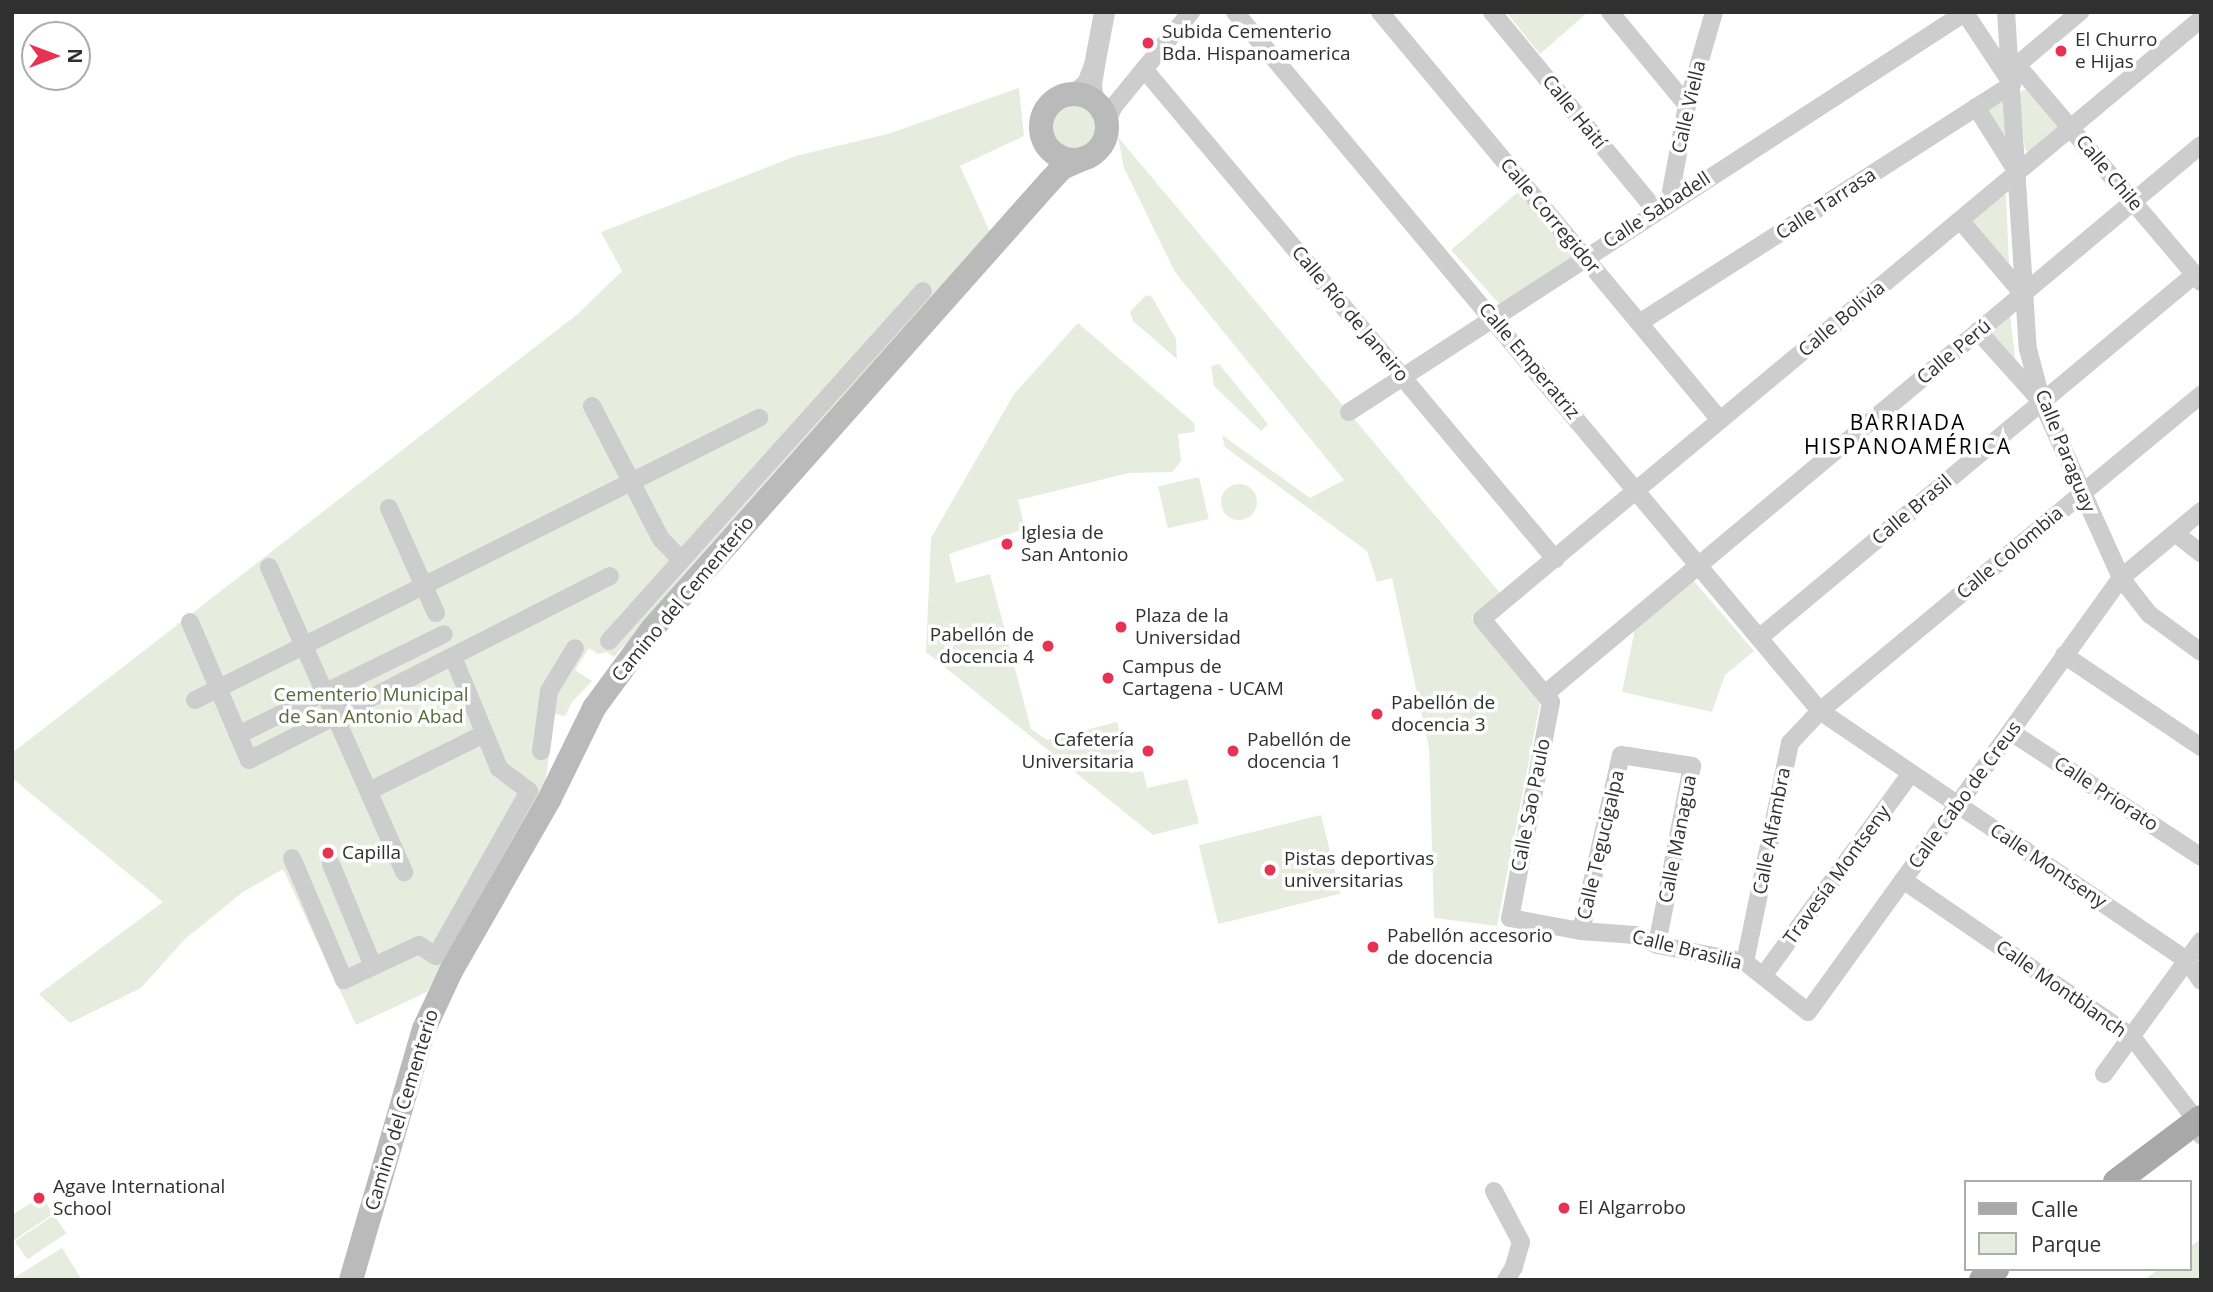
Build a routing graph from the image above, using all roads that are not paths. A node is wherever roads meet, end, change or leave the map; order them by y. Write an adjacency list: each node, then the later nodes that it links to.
1 (1104, 12): 14 (street)
2 (1191, 12): 12 (street)
3 (1235, 12): 30 (street, Calle Emperatriz)
4 (1380, 12): 26 (street, Calle Corregidor)
5 (1492, 12): 24 (street, Calle Haití)
6 (1610, 12): 15 (street)
7 (1714, 12): 15 (street, Calle Viella)
8 (2006, 12): 13 (street, Calle Paraguay)
9 (2080, 12): 13 (street, Calle Tarrasa)
10 (1965, 13): 13 (street); 24 (street, Calle Sabadell)
11 (2201, 19): 17 (street, Calle Bolivia)
12 (1144, 69): 14 (street); 33 (street, Calle Río de Janeiro)
13 (2013, 73): 16 (street, Calle Tarrasa); 17 (street, Calle Chile); 21 (street, Calle Paraguay)
14 (1093, 104): 19 (main road); 20 (main road)
15 (1687, 104): 24 (street, Calle Viella)
16 (1976, 107): 21 (street); 31 (street, Calle Tarrasa)
17 (2071, 128): 21 (street, Calle Bolivia); 23 (street, Calle Chile)
18 (2201, 145): 23 (street, Calle Perú)
19 (1050, 149): 20 (main road); 22 (main road)
20 (1082, 159): 22 (main road, Camino del Cementerio)
21 (2017, 173): 25 (street, Calle Bolivia); 29 (street, Calle Paraguay)
22 (1049, 181): 99 (main road, Camino del Cementerio)
23 (2133, 202): 27 (street, Calle Chile); 29 (street, Calle Perú)
24 (1662, 207): 26 (street, Calle Sabadell)
25 (1960, 220): 29 (street); 39 (street, Calle Bolivia)
26 (1584, 257): 30 (street, Calle Sabadell); 31 (street, Calle Corregidor)
27 (2198, 278): 35 (street, Calle Brasil)
28 (923, 291): 48 (street)
29 (2023, 294): 32 (street, Calle Perú); 35 (street, Calle Paraguay)
30 (1492, 317): 33 (street, Calle Sabadell); 41 (street, Calle Emperatriz)
31 (1639, 323): 39 (street, Calle Corregidor)
32 (1978, 331): 35 (street); 49 (street, Calle Perú)
33 (1402, 376): 37 (street, Calle Sabadell); 47 (street, Calle Río de Janeiro)
34 (2201, 394): 42 (street, Calle Colombia)
35 (2042, 402): 42 (street, Calle Paraguay); 57 (street, Calle Brasil)
36 (592, 406): 40 (street)
37 (1349, 412)
38 (759, 418): 40 (street)
39 (1720, 421): 41 (street, Calle Bolivia)
40 (631, 484): 48 (street); 53 (street)
41 (1637, 490): 47 (street, Calle Bolivia); 49 (street, Calle Emperatriz)
42 (2081, 494): 52 (street, Calle Paraguay); 68 (street, Calle Colombia)
43 (388, 508): 53 (street)
44 (2201, 511): 45 (street, Calle Cabo de Creus)
45 (2175, 533): 46 (street); 52 (street, Calle Cabo de Creus)
46 (2201, 553)
47 (1555, 559): 66 (street, Calle Bolivia)
48 (681, 561): 58 (street)
49 (1699, 566): 57 (street, Calle Emperatriz); 66 (street, Calle Perú)
50 (268, 567): 59 (street)
51 (610, 576): 63 (street)
52 (2121, 578): 61 (street, Calle Paraguay); 62 (street, Calle Cabo de Creus)
53 (424, 587): 54 (street); 59 (street)
54 (436, 613)
55 (190, 622): 64 (street)
56 (444, 634): 65 (street)
57 (1759, 638): 68 (street, Calle Emperatriz)
58 (608, 641)
59 (304, 648): 64 (street); 65 (street)
60 (575, 648): 74 (street)
61 (2201, 652)
62 (2064, 655): 70 (street, Calle Cabo de Creus); 73 (street)
63 (453, 657): 69 (street); 71 (street)
64 (218, 690): 67 (street); 72 (street)
65 (325, 693): 69 (street); 72 (street)
66 (1545, 694): 84 (street, Calle Sao Paulo)
67 (195, 700)
68 (1820, 711): 76 (street, Calle Montseny); 89 (street, Calle Alfambra)
69 (337, 716): 72 (street); 77 (street)
70 (2011, 732): 78 (street, Calle Cabo de Creus); 79 (street, Calle Priorato)
71 (484, 734): 77 (street); 90 (street)
72 (238, 735)
73 (2201, 747)
74 (541, 751)
75 (1659, 761): 85 (street, Calle Tegucigalpa); 87 (street, Calle Managua)
76 (1911, 773): 78 (street, Calle Montseny); 91 (street, Travesía Montseny)
77 (369, 791): 82 (street)
78 (1958, 805): 83 (street, Calle Cabo de Creus); 88 (street, Calle Montseny)
79 (2201, 857)
80 (292, 858): 90 (street)
81 (331, 864): 90 (street)
82 (404, 872)
83 (1903, 880): 93 (street, Calle Cabo de Creus); 94 (street, Calle Montblanch)
84 (1510, 918): 85 (street, Calle Brasilia)
85 (1581, 932): 87 (street, Calle Brasilia)
86 (2201, 941): 88 (street)
87 (1657, 946): 89 (street, Calle Brasilia)
88 (2186, 960): 92 (street, Calle Montseny); 94 (street)
89 (1745, 962): 91 (street, Calle Brasilia)
90 (373, 966)
91 (1763, 976): 93 (street, Calle Brasilia)
92 (2201, 981)
93 (1808, 1012)
94 (2132, 1037): 95 (street); 96 (street, Calle Montblanch)
95 (2104, 1074)
96 (2200, 1125): 97 (main road)
97 (2119, 1180)
98 (1494, 1191): 100 (street)
99 (351, 1280)
100 (1506, 1280)

